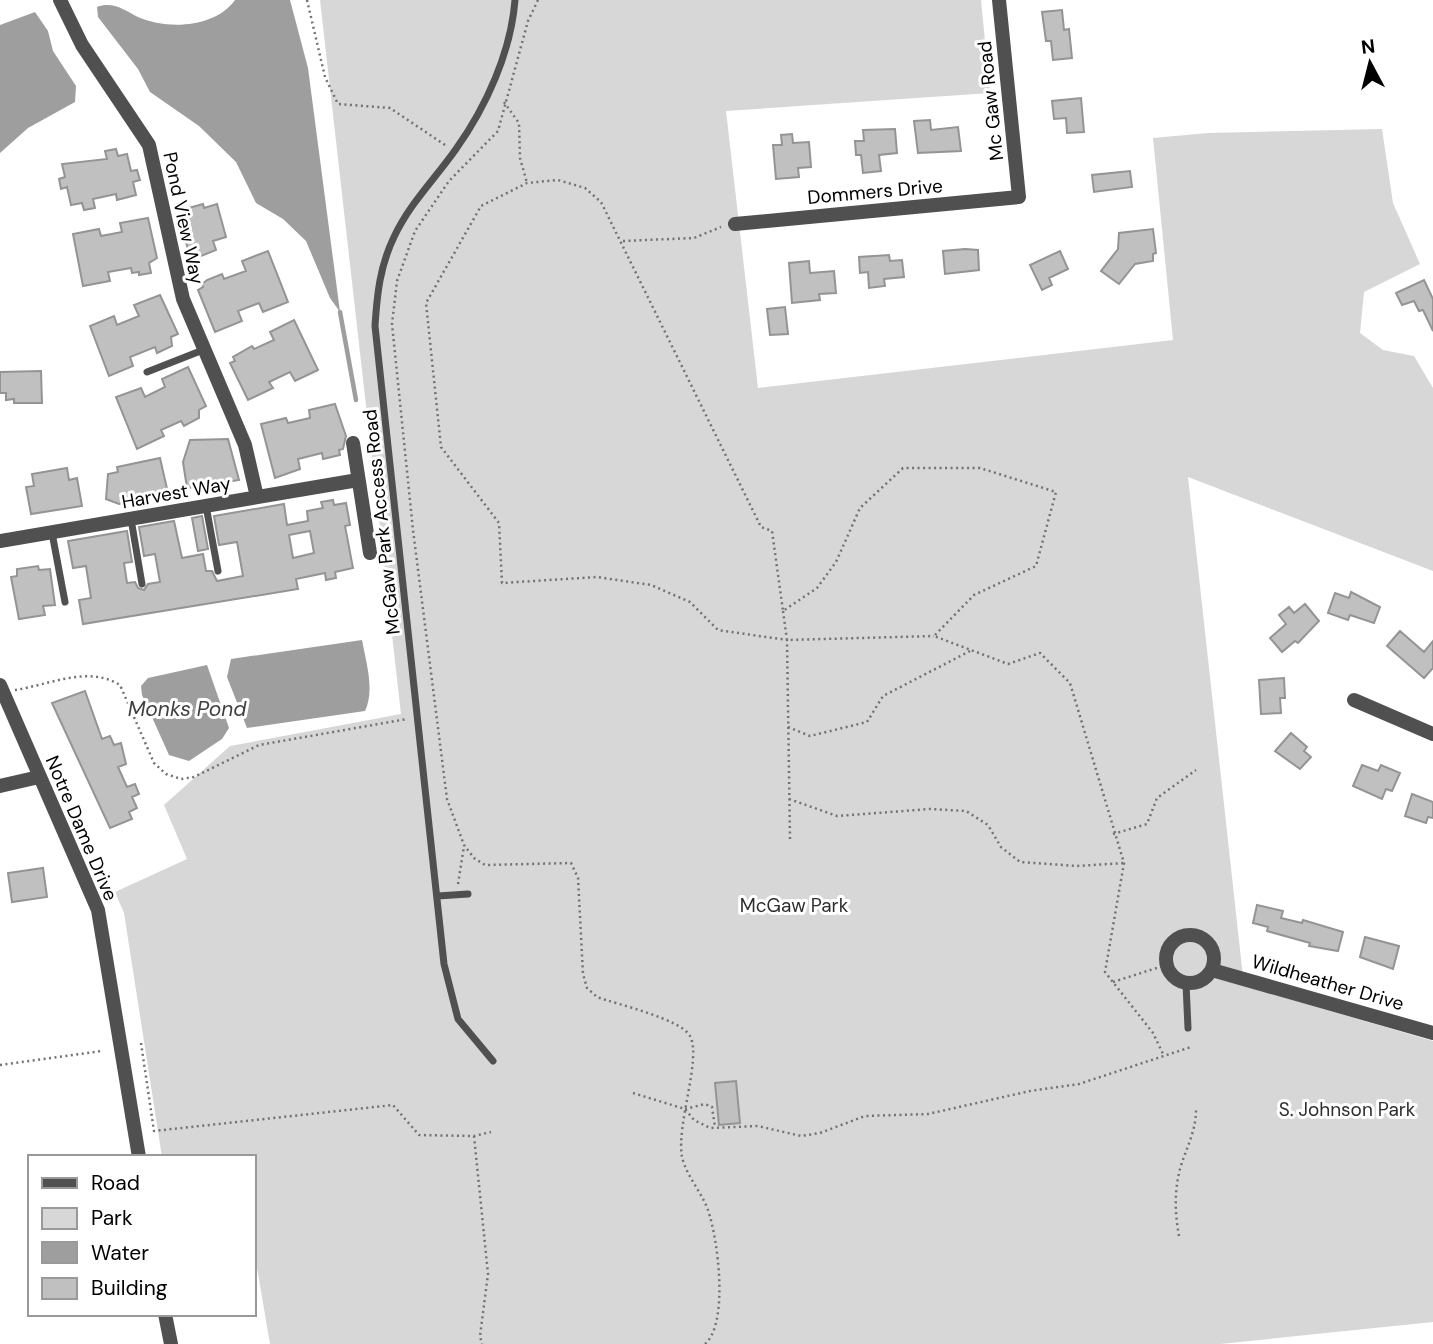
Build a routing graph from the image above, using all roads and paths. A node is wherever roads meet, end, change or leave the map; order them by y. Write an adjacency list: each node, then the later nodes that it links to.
1 (60, 0): 13 (street, Pond View Way)
2 (307, 0): 7 (path)
3 (515, 0): 7 (lane, McGaw Park Access Road)
4 (538, 0): 6 (path)
5 (999, 0): 10 (street, Mc Gaw Road)
6 (503, 102): 8 (path); 9 (path)
7 (455, 151): 8 (path); 17 (lane, McGaw Park Access Road)
8 (468, 161): 16 (path)
9 (527, 183): 12 (path); 30 (path)
10 (1019, 197): 11 (street, Dommers Drive)
11 (735, 224): 12 (path)
12 (623, 241): 28 (path)
13 (203, 350): 14 (lane); 19 (street, Pond View Way)
14 (147, 372)
15 (353, 443): 18 (street)
16 (405, 461): 17 (path); 43 (path)
17 (391, 463): 47 (lane, McGaw Park Access Road)
18 (358, 480): 19 (street, Harvest Way); 24 (street)
19 (257, 497): 20 (street, Harvest Way)
20 (206, 506): 21 (street, Harvest Way); 25 (lane)
21 (131, 519): 22 (street, Harvest Way); 26 (lane)
22 (52, 533): 23 (street, Harvest Way); 27 (lane)
23 (0, 541)
24 (370, 554)
25 (218, 571)
26 (142, 584)
27 (65, 602)
28 (783, 611): 29 (path); 30 (path)
29 (934, 636): 30 (path); 31 (path)
30 (787, 640): 35 (path)
31 (972, 650): 35 (path); 41 (path)
32 (6, 688): 34 (path); 38 (street, Notre Dame Drive)
33 (1354, 701): 36 (street)
34 (407, 719)
35 (788, 727): 40 (path)
36 (1433, 734)
37 (1196, 771): 41 (path)
38 (39, 776): 39 (street); 66 (street, Notre Dame Drive)
39 (0, 786)
40 (789, 799): 42 (path); 44 (path)
41 (1114, 834): 44 (path)
42 (790, 839)
43 (464, 845): 46 (path); 61 (path)
44 (1124, 863): 50 (path)
45 (468, 894): 46 (lane)
46 (457, 895): 47 (lane)
47 (438, 896): 58 (lane, McGaw Park Access Road)
48 (1166, 965): 49 (street); 50 (path); 51 (street)
49 (1212, 970): 51 (street); 53 (street, Wildheather Drive)
50 (1113, 982): 57 (path)
51 (1186, 984): 52 (lane)
52 (1188, 1028)
53 (1433, 1033)
54 (141, 1043): 65 (path)
55 (1191, 1047): 57 (path)
56 (101, 1051): 59 (path)
57 (1164, 1056): 63 (path)
58 (493, 1061)
59 (0, 1065)
60 (633, 1093): 61 (path)
61 (685, 1109): 63 (path); 63 (path); 71 (path)
62 (1196, 1110): 67 (path)
63 (715, 1128)
64 (491, 1132): 65 (path)
65 (474, 1136): 70 (path)
66 (139, 1155)
67 (1179, 1236)
68 (166, 1316): 69 (street)
69 (171, 1344)
70 (482, 1344)
71 (705, 1344)

